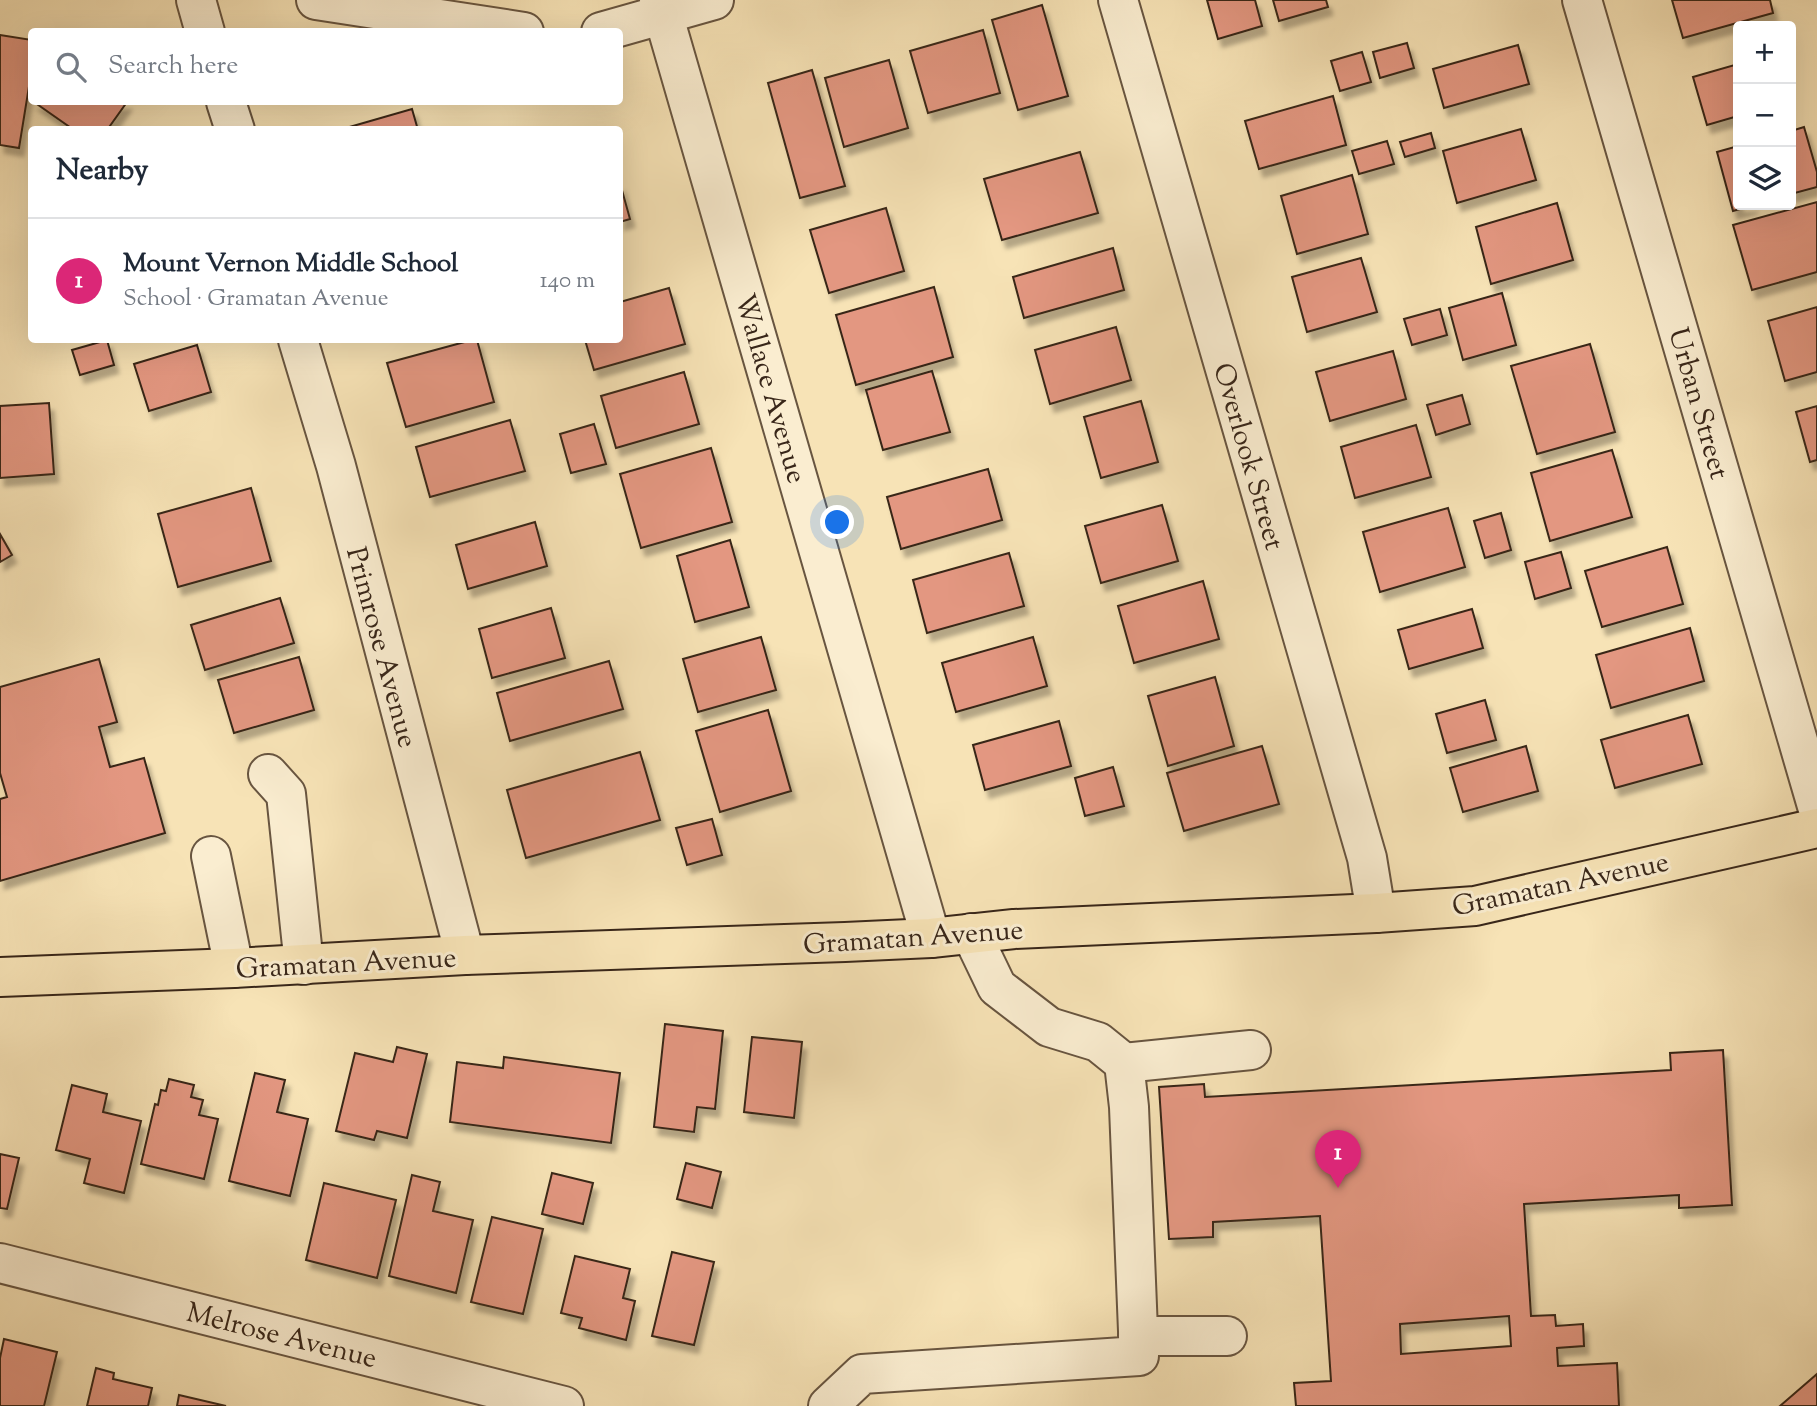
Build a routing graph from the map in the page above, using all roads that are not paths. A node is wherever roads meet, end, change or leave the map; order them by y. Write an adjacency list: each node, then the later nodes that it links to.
1 (196, 0): 7 (street)
2 (316, 0): 8 (street)
3 (714, 0): 6 (street)
4 (1118, 0): 17 (street, Overlook Street)
5 (1582, 0): 14 (street, Urban Street)
6 (662, 7): 9 (street); 19 (street, Wallace Avenue)
7 (204, 28)
8 (498, 28)
9 (611, 28)
10 (227, 105): 11 (street)
11 (233, 126)
12 (299, 343): 20 (street, Primrose Avenue)
13 (268, 774): 21 (street)
14 (1817, 806)
15 (1817, 828): 17 (main road, Gramatan Avenue)
16 (211, 856): 22 (street)
17 (1376, 913): 18 (main road, Gramatan Avenue)
18 (971, 933): 19 (main road, Gramatan Avenue); 25 (street)
19 (931, 938): 20 (main road, Gramatan Avenue)
20 (465, 955): 21 (main road, Gramatan Avenue)
21 (304, 965): 22 (main road, Gramatan Avenue)
22 (234, 968): 23 (main road, Gramatan Avenue)
23 (0, 977)
24 (1251, 1050): 25 (street)
25 (1124, 1063): 28 (street)
26 (0, 1263): 29 (street, Melrose Avenue)
27 (1227, 1336): 28 (street)
28 (1138, 1346): 30 (street)
29 (564, 1406)
30 (828, 1406)

